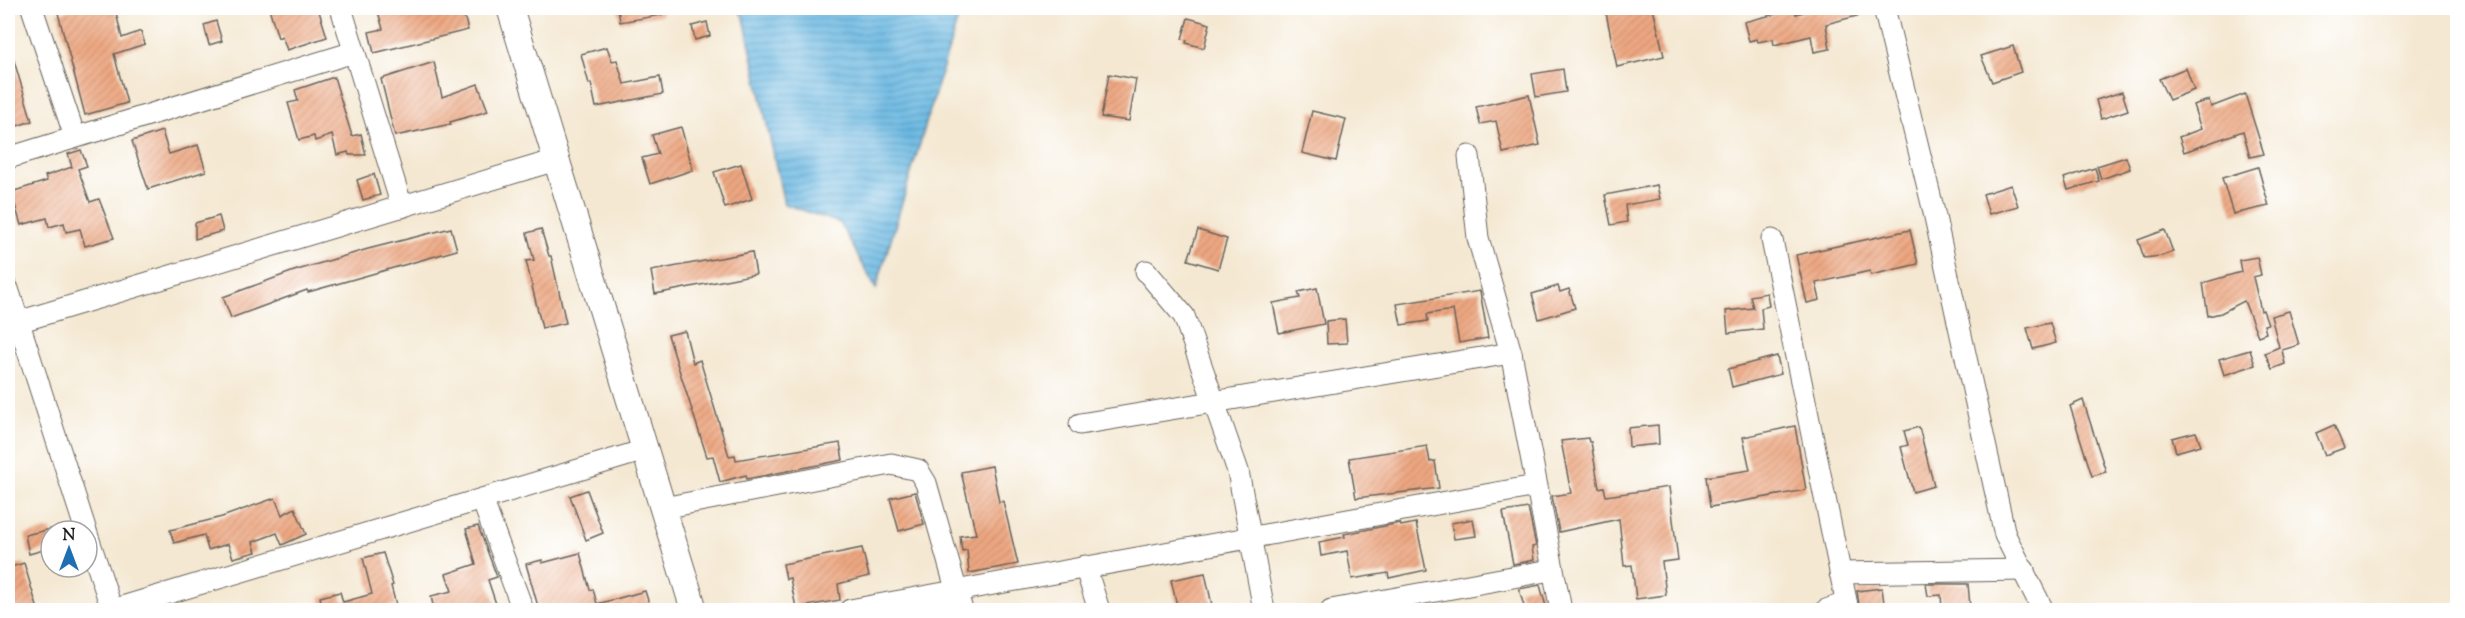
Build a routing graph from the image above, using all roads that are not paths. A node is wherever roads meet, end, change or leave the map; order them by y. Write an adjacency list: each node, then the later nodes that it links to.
1 (32, 8): 6 (street)
2 (341, 8): 5 (street)
3 (510, 8): 9 (street)
4 (1884, 8): 27 (street)
5 (354, 52): 6 (street); 10 (street)
6 (75, 137): 8 (street)
7 (1469, 156): 15 (street)
8 (8, 158)
9 (556, 160): 10 (street); 18 (street)
10 (402, 207): 14 (street)
11 (1772, 240): 28 (street)
12 (1146, 271): 16 (street)
13 (8, 289): 14 (street)
14 (13, 323): 22 (street)
15 (1511, 353): 16 (street); 19 (street)
16 (1212, 402): 17 (street); 23 (street)
17 (1080, 424)
18 (645, 450): 20 (street); 21 (street)
19 (1536, 486): 23 (street); 26 (street)
20 (482, 499): 31 (street); 32 (street)
21 (663, 508): 29 (street); 33 (street)
22 (82, 519)
23 (1250, 537): 24 (street); 37 (street)
24 (1085, 566): 29 (street); 36 (street)
25 (99, 569): 31 (street)
26 (1551, 570): 38 (street); 39 (street)
27 (2024, 570): 28 (street); 41 (street)
28 (1840, 573): 30 (street)
29 (956, 590): 34 (street); 35 (street)
30 (1847, 607): 40 (street)
31 (112, 610)
32 (523, 610)
33 (694, 610)
34 (850, 610)
35 (962, 610)
36 (1099, 610)
37 (1264, 610)
38 (1331, 610)
39 (1561, 610)
40 (1826, 610)
41 (2043, 610)

